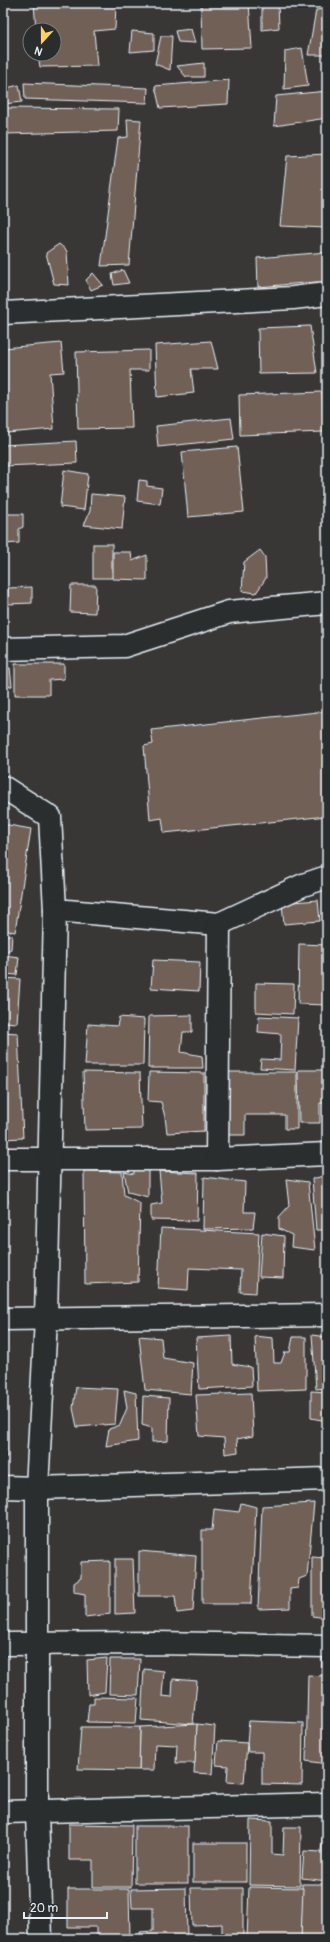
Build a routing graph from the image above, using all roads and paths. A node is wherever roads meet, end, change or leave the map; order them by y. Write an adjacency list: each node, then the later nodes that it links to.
1 (327, 294): 2 (street)
2 (3, 313)
3 (327, 603): 4 (street)
4 (3, 649)
5 (3, 787): 7 (street)
6 (327, 877): 8 (street)
7 (55, 910): 8 (street); 10 (street)
8 (218, 924): 12 (street)
9 (327, 1154): 12 (street)
10 (48, 1158): 11 (street); 12 (street); 15 (street)
11 (3, 1159)
12 (217, 1159)
13 (327, 1315): 15 (street)
14 (3, 1319): 15 (street)
15 (46, 1319): 18 (street)
16 (327, 1479): 18 (street)
17 (3, 1487): 18 (street)
18 (37, 1488): 20 (street)
19 (3, 1644): 20 (street)
20 (38, 1644): 21 (street); 23 (street)
21 (327, 1646)
22 (327, 1804): 23 (street)
23 (37, 1811): 24 (street); 25 (street)
24 (3, 1812)
25 (42, 1939)

